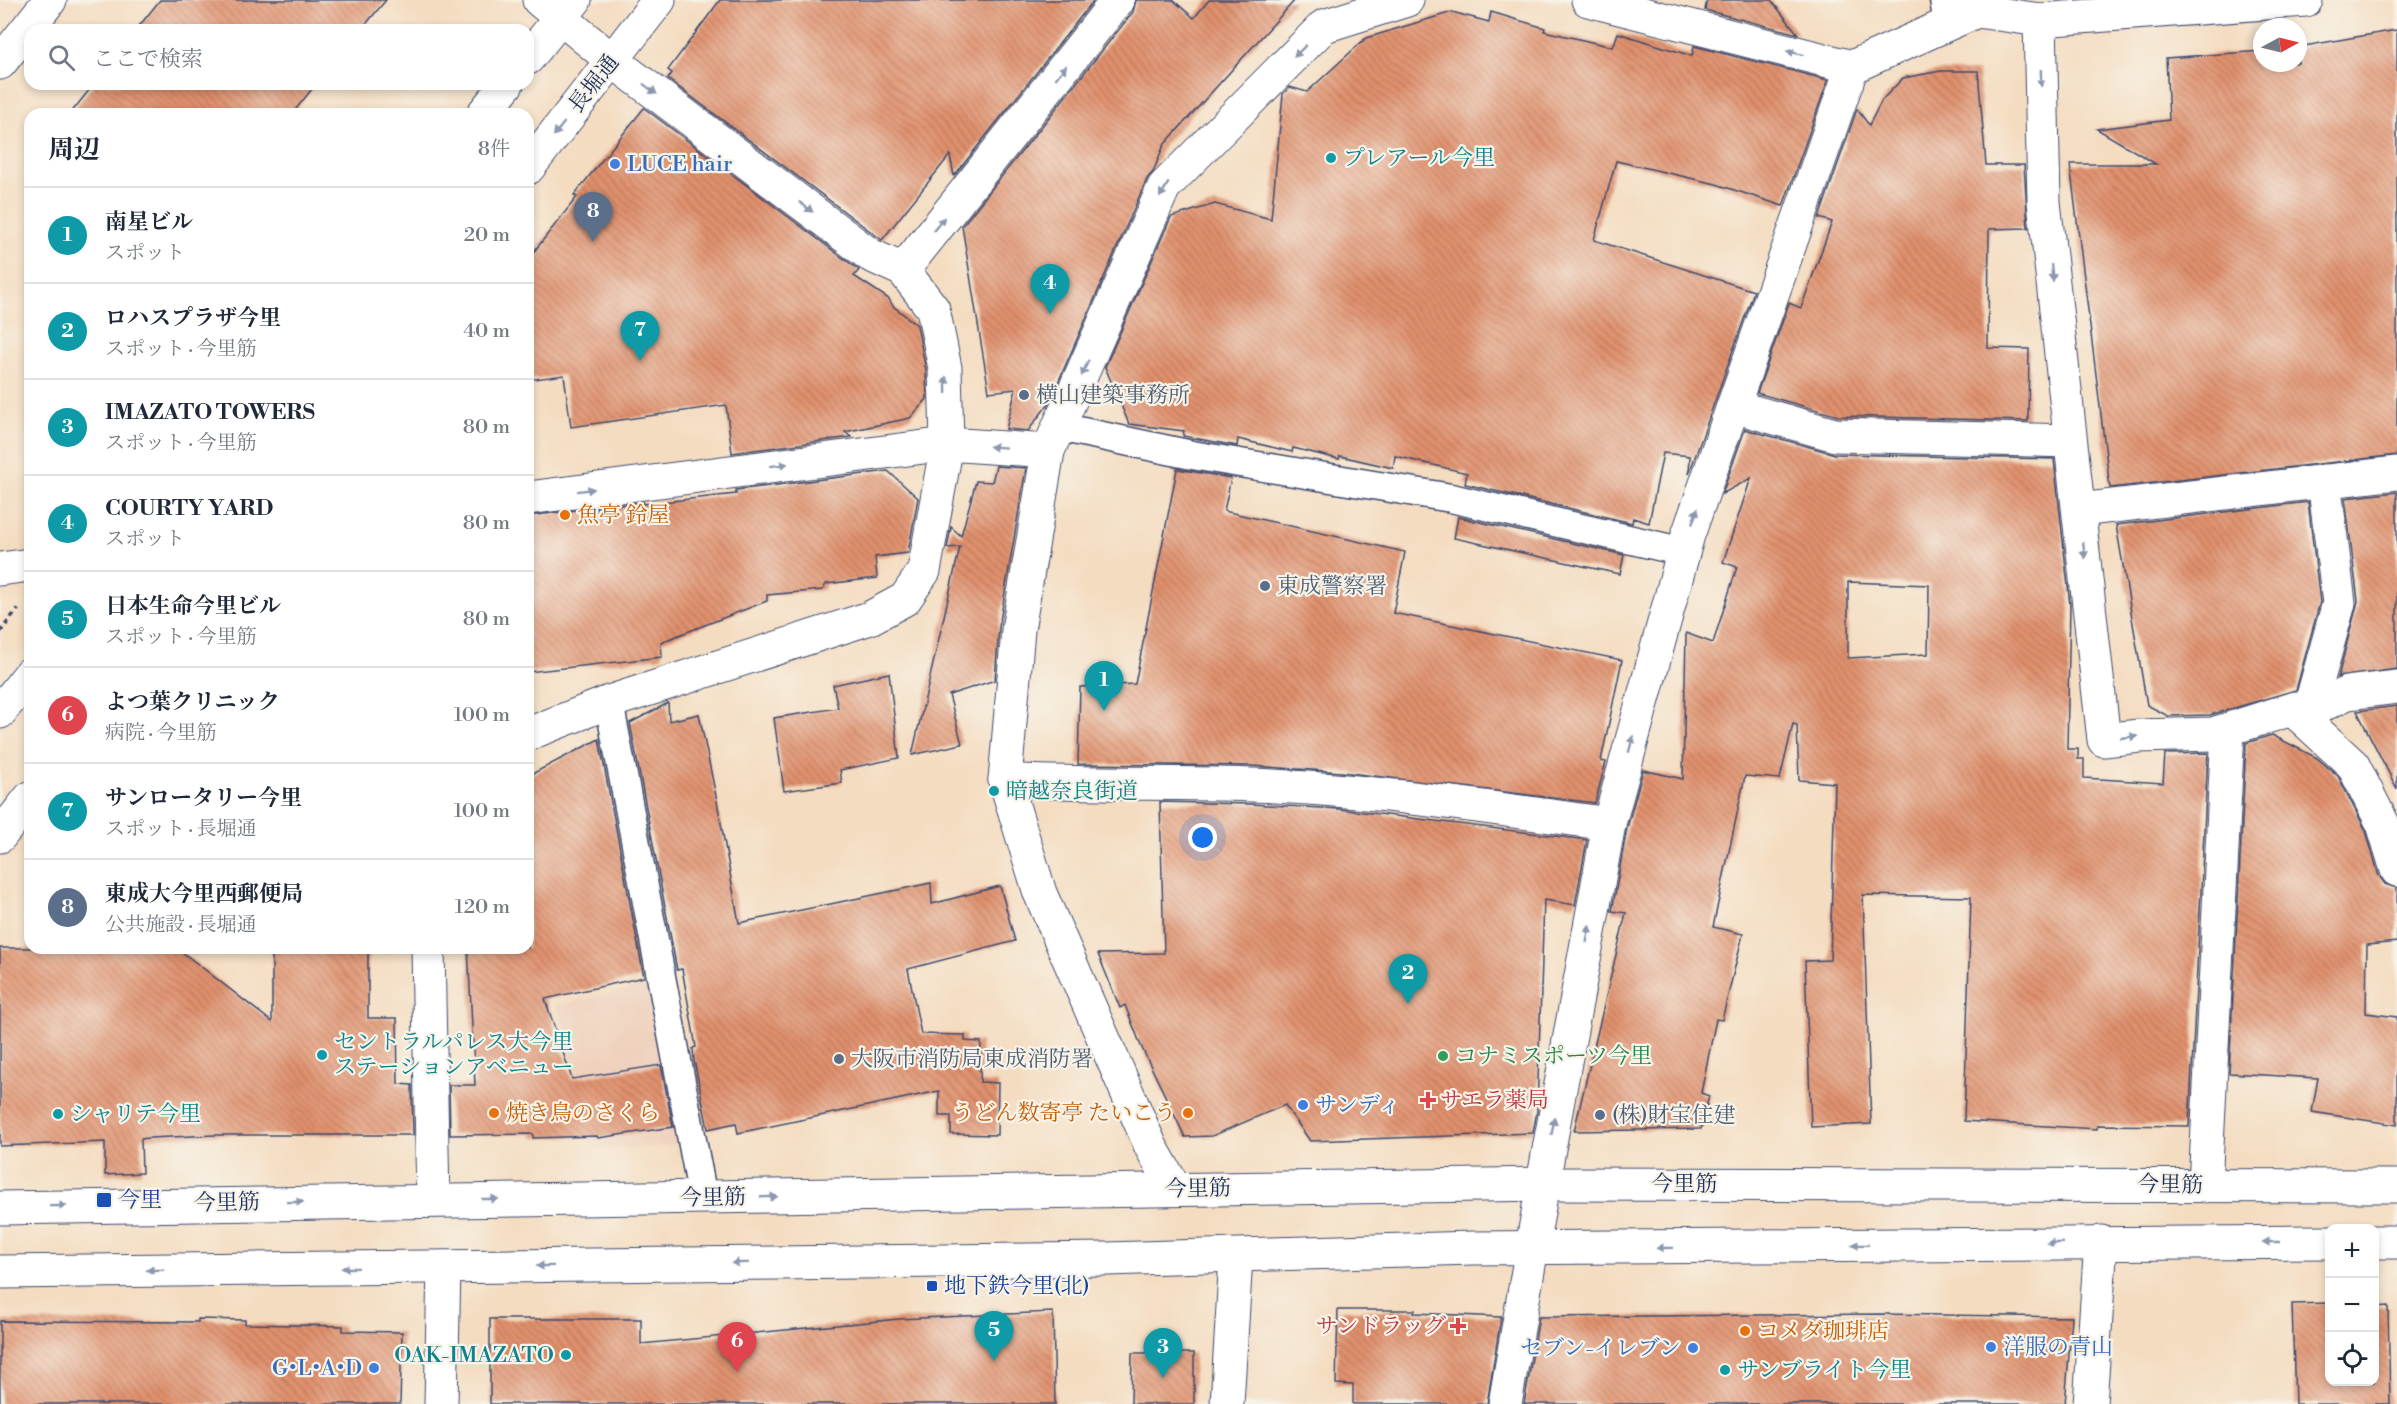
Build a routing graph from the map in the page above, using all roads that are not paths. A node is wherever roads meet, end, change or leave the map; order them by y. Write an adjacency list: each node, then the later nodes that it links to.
1 (50, 0): 11 (main road)
2 (660, 0): 15 (main road, 長堀通)
3 (1118, 0): 20 (main road, one-way to 3)
4 (1407, 0): 9 (main road)
5 (1588, 0): 16 (main road, one-way to 5)
6 (2306, 0): 10 (main road)
7 (558, 6): 13 (main road); 15 (main road)
8 (1962, 9): 10 (main road); 16 (main road)
9 (1319, 13): 22 (main road, one-way to 22)
10 (2040, 20): 23 (main road, one-way to 23)
11 (29, 24)
12 (24, 30): 14 (main road)
13 (534, 48)
14 (2, 56)
15 (613, 61): 19 (main road, 長堀通, one-way to 19); 20 (main road, one-way to 20)
16 (1852, 67): 21 (main road)
17 (502, 90): 18 (main road)
18 (488, 108)
19 (534, 160)
20 (903, 270): 24 (main road, one-way to 20)
21 (1733, 406): 23 (main road); 29 (main road, one-way to 21)
22 (1054, 439): 24 (main road, one-way to 24); 29 (lane); 39 (main road)
23 (2070, 441): 28 (main road)
24 (947, 444): 27 (main road, one-way to 24); 34 (main road)
25 (2397, 472): 26 (main road)
26 (2324, 481): 28 (main road); 36 (main road)
27 (534, 497)
28 (2079, 510): 37 (main road, one-way to 37)
29 (1684, 552): 42 (main road, one-way to 29)
30 (24, 566): 31 (main road)
31 (0, 569)
32 (24, 682): 35 (main road)
33 (2397, 687): 36 (main road)
34 (609, 702): 38 (main road); 50 (lane)
35 (0, 712)
36 (2304, 713): 37 (main road); 41 (main road)
37 (2228, 730): 47 (main road)
38 (534, 732)
39 (1005, 780): 42 (main road); 49 (main road)
40 (24, 806): 43 (main road)
41 (2390, 823): 44 (main road)
42 (1609, 824): 46 (main road, one-way to 42)
43 (0, 836)
44 (2397, 870)
45 (428, 954): 51 (main road)
46 (1543, 1184): 47 (main road, 今里筋); 49 (main road, 今里筋); 57 (main road)
47 (2205, 1186): 48 (main road, 今里筋)
48 (2397, 1186)
49 (1175, 1189): 50 (main road, 今里筋, one-way to 49)
50 (703, 1198): 51 (main road, 今里筋, one-way to 50)
51 (433, 1200): 52 (main road, 今里筋, one-way to 51)
52 (0, 1208)
53 (2101, 1242): 54 (main road, one-way to 53); 57 (main road, one-way to 57); 64 (main road)
54 (2325, 1242)
55 (2379, 1242): 56 (main road)
56 (2397, 1242)
57 (1533, 1249): 58 (main road); 63 (main road)
58 (1236, 1257): 59 (main road, one-way to 59); 62 (main road)
59 (444, 1267): 60 (main road, one-way to 60); 61 (main road)
60 (0, 1272)
61 (441, 1404)
62 (1227, 1404)
63 (1505, 1404)
64 (2090, 1404)

